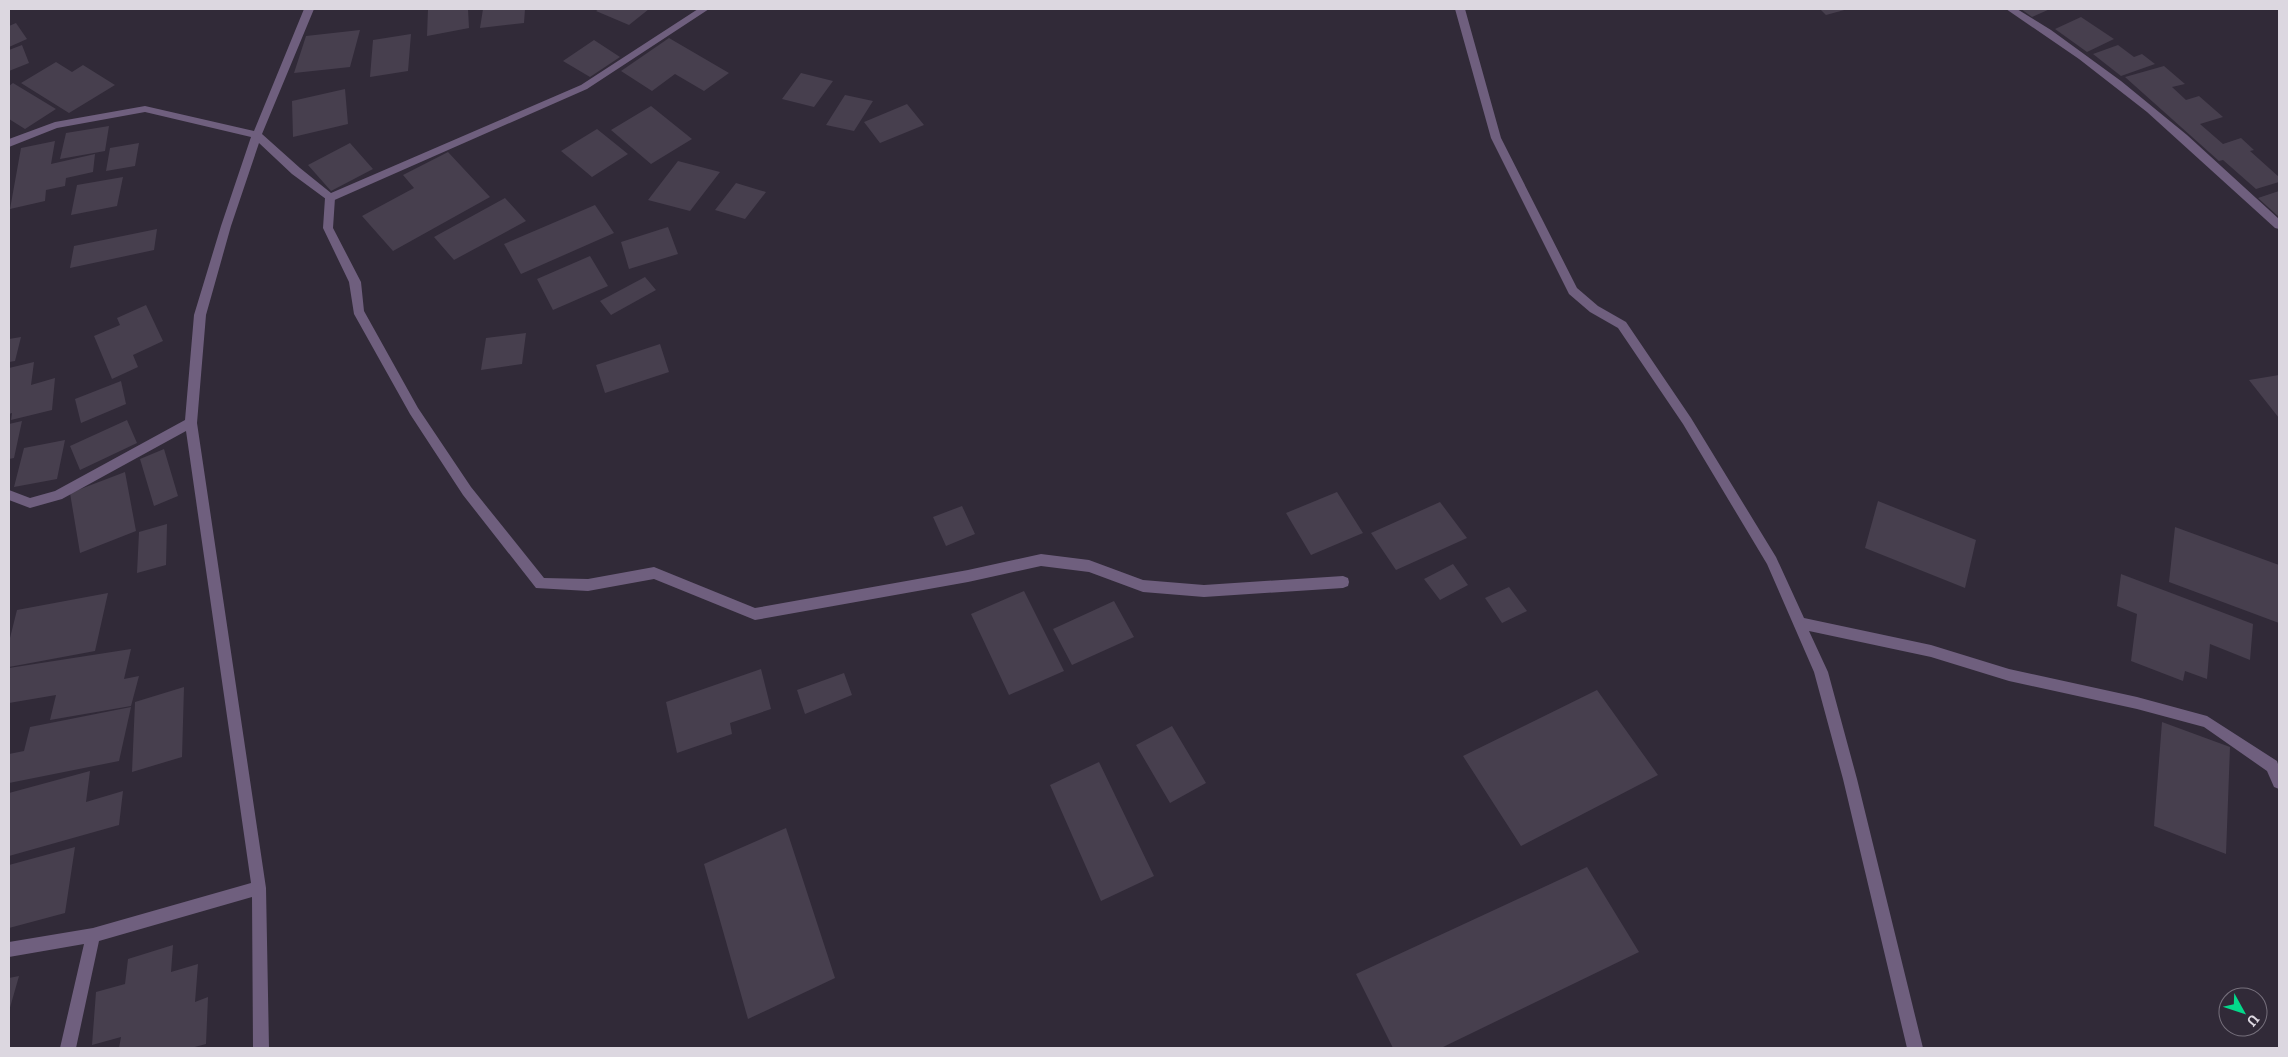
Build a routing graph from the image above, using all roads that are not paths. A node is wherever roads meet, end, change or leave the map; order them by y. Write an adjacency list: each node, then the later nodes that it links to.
1 (309, 9): 5 (street)
2 (704, 9): 7 (street)
3 (1460, 9): 12 (street)
4 (2011, 9): 8 (street)
5 (257, 135): 6 (street); 7 (street); 9 (street)
6 (9, 143)
7 (330, 198): 11 (street)
8 (2279, 225)
9 (191, 423): 10 (street); 14 (street)
10 (9, 495)
11 (1343, 582)
12 (1799, 623): 13 (street); 19 (street)
13 (2279, 782)
14 (259, 888): 15 (street); 18 (street)
15 (93, 935): 16 (street); 17 (street)
16 (9, 949)
17 (68, 1048)
18 (260, 1048)
19 (1915, 1048)

